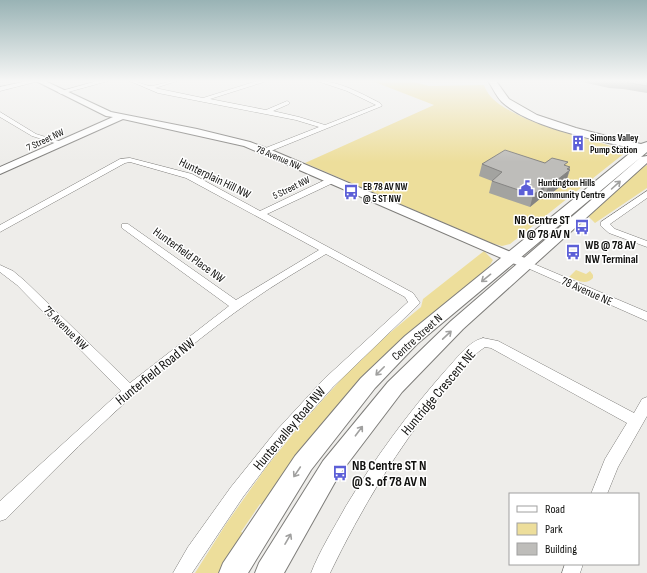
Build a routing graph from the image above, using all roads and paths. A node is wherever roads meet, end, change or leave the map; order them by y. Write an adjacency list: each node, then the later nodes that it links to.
1 (94, 108): 9 (street, 78 Avenue NW)
2 (244, 108): 7 (street)
3 (276, 108): 7 (street)
4 (375, 108): 10 (street)
5 (516, 108): 13 (main road)
6 (529, 108): 13 (main road)
7 (267, 112): 10 (street)
8 (0, 114): 11 (street)
9 (121, 117): 11 (street, 7 Street NW); 12 (street, 78 Avenue NW)
10 (325, 127): 12 (street)
11 (61, 143): 14 (street, 7 Street NW)
12 (266, 151): 15 (street, 78 Avenue NW)
13 (644, 152): 22 (main road, Centre Street N); 22 (main road, Centre Street N, one-way to 13)
14 (0, 171)
15 (332, 180): 17 (street, 5 Street NW); 22 (street, 78 Avenue NW)
16 (647, 194): 20 (street)
17 (260, 214): 19 (street, Hunterplain Hill NW); 21 (street, Hunterplain Hill NW)
18 (125, 226): 25 (street, Hunterfield Place NW)
19 (0, 229)
20 (647, 244)
21 (326, 250): 24 (street, Hunterplain Hill NW); 25 (street, Hunterfield Road NW)
22 (519, 261): 26 (street, 78 Avenue NE); 33 (main road, Centre Street N, one-way to 33); 34 (main road, Centre Street N, one-way to 22)
23 (0, 268): 27 (street, 75 Avenue NW)
24 (413, 300): 32 (street, Huntervalley Road NW)
25 (237, 306): 27 (street, Hunterfield Road NW)
26 (647, 317)
27 (129, 391): 31 (street, Hunterfield Road NW)
28 (647, 403): 29 (street)
29 (636, 421): 30 (street); 35 (street, Huntridge Crescent NE)
30 (599, 493)
31 (0, 513)
32 (182, 573)
33 (233, 573)
34 (268, 573)
35 (320, 573)

